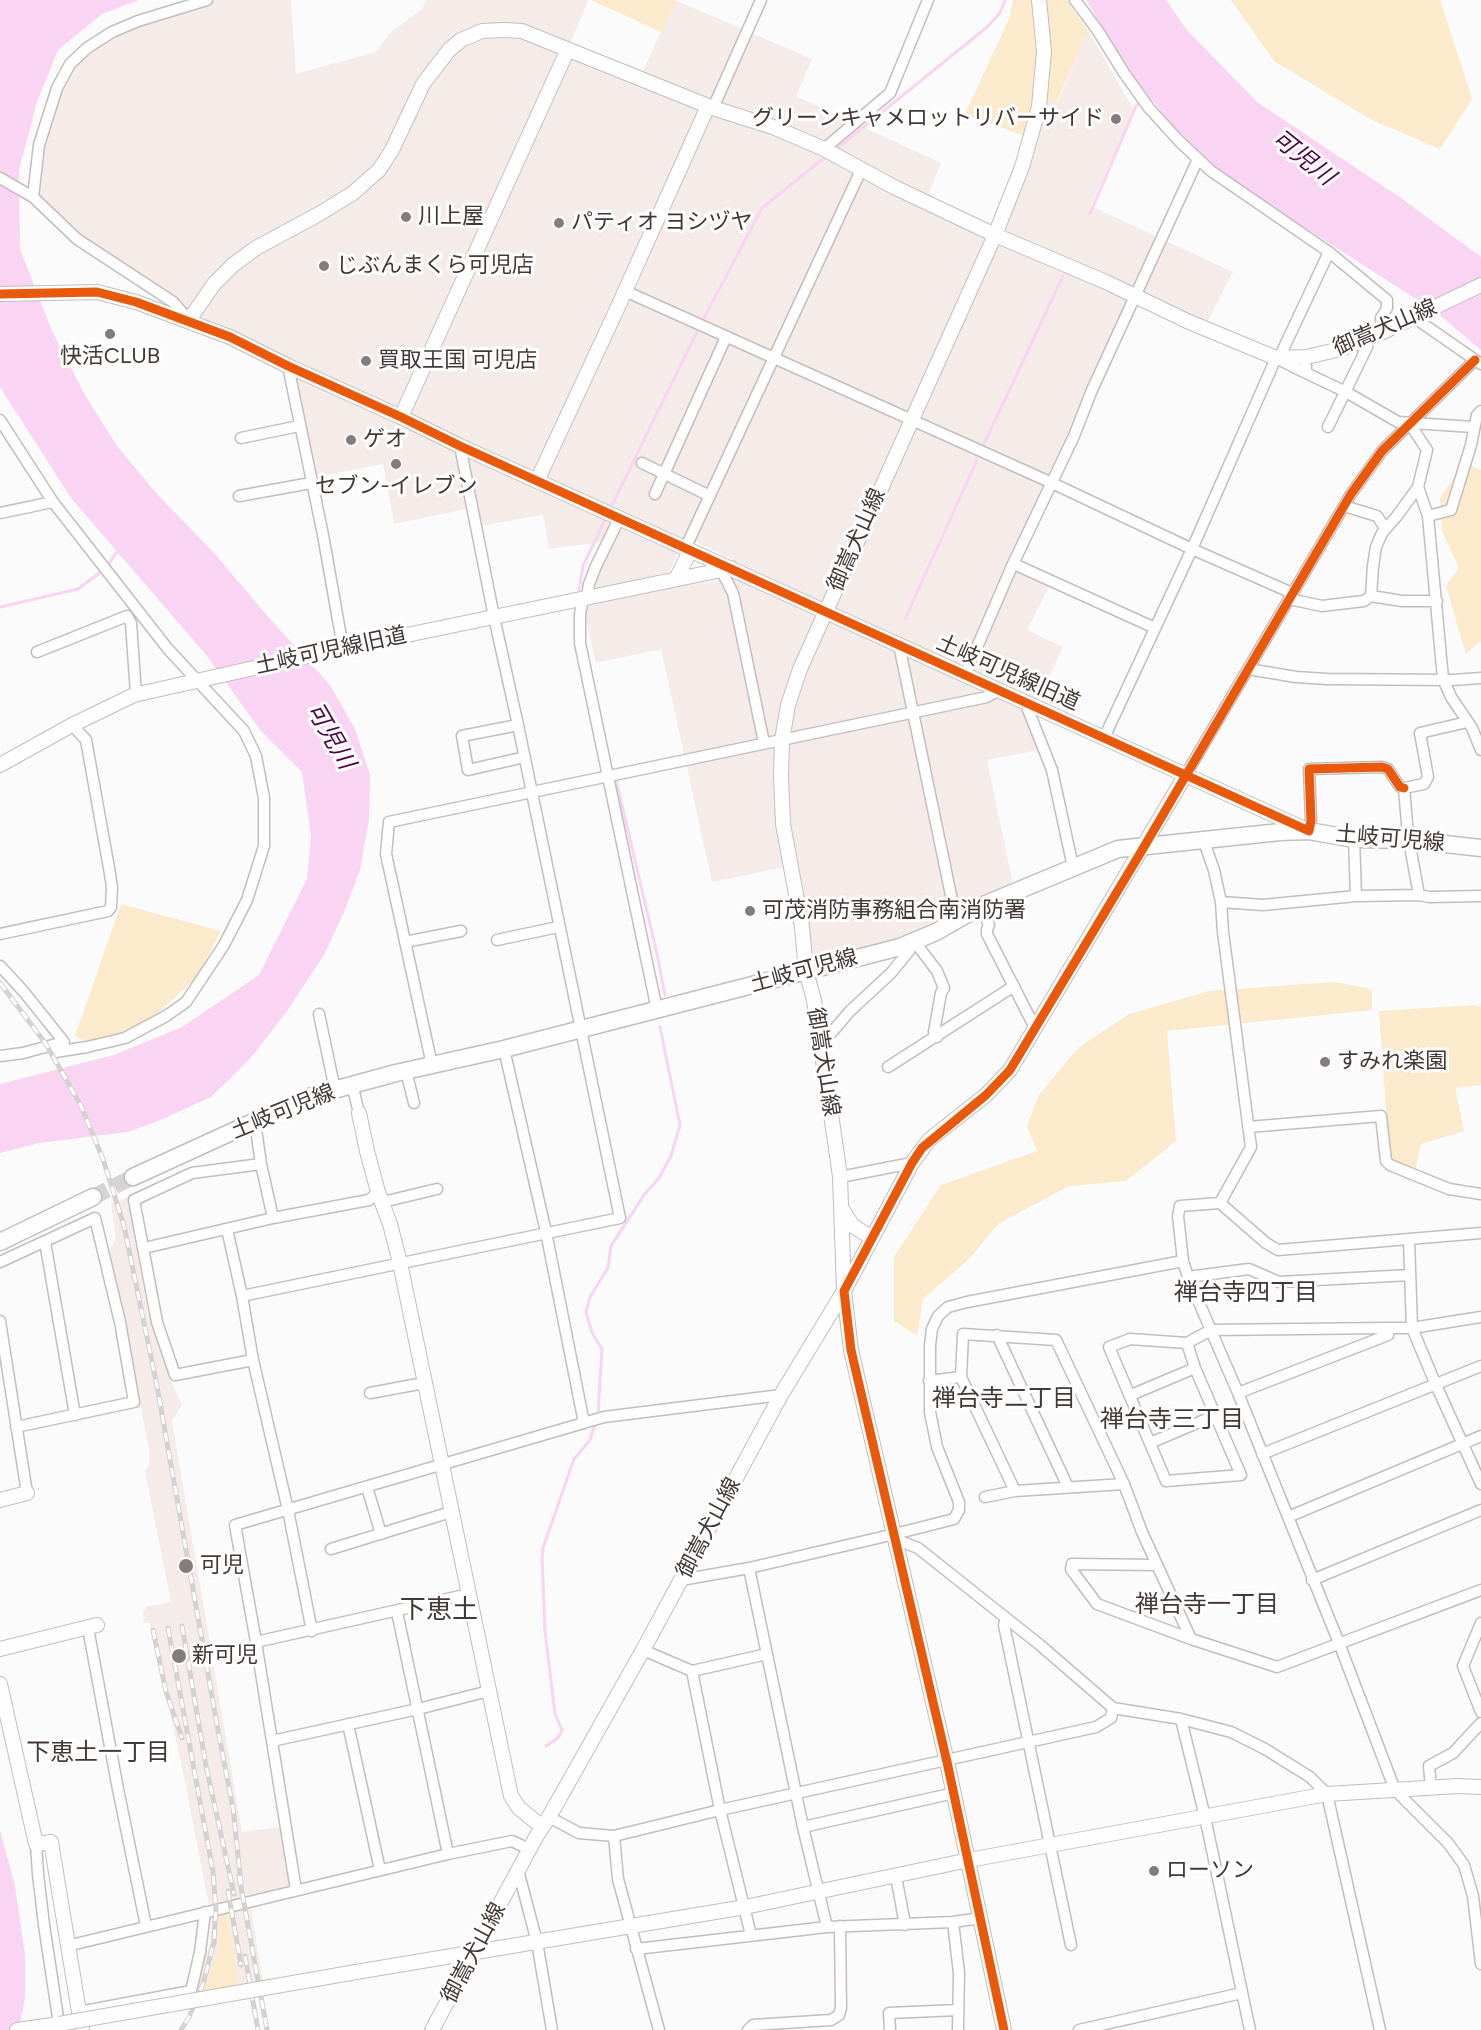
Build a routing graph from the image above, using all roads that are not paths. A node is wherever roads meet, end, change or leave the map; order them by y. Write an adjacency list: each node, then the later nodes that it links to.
1 (207, 0): 12 (street)
2 (761, 0): 7 (street)
3 (928, 0): 8 (street)
4 (1039, 0): 13 (street)
5 (1075, 0): 9 (street)
6 (568, 49): 7 (street); 20 (street); 32 (street)
7 (710, 107): 8 (street); 16 (street)
8 (824, 149): 10 (street)
9 (1198, 159): 14 (street); 18 (street)
10 (862, 168): 13 (street); 25 (street)
11 (0, 178): 12 (street)
12 (33, 197): 20 (street)
13 (995, 235): 18 (street, 御嵩犬山線); 34 (street, 御嵩犬山線)
14 (1329, 252): 21 (street); 26 (street)
15 (1481, 285): 19 (street, 御嵩犬山線)
16 (625, 291): 22 (street); 43 (street)
17 (0, 294): 20 (street, 土岐可児線旧道)
18 (1135, 296): 26 (street, 御嵩犬山線); 45 (street)
19 (1416, 317): 21 (street, 御嵩犬山線); 27 (street)
20 (189, 321): 28 (street, 土岐可児線旧道)
21 (1383, 332): 23 (street, 御嵩犬山線)
22 (726, 337): 25 (street); 42 (street)
23 (1368, 339): 24 (street, 御嵩犬山線); 30 (street)
24 (1306, 357): 26 (street, 御嵩犬山線); 29 (street)
25 (773, 358): 34 (street); 49 (street)
26 (1277, 358): 29 (street); 56 (street)
27 (1478, 362): 35 (street)
28 (288, 366): 32 (street, 土岐可児線旧道); 36 (street)
29 (1306, 373): 30 (street)
30 (1346, 392): 35 (street); 37 (street)
31 (1481, 411): 38 (street)
32 (401, 417): 40 (street, 土岐可児線旧道)
33 (0, 420): 50 (street)
34 (911, 420): 45 (street); 65 (street, 御嵩犬山線)
35 (1410, 424): 38 (street); 46 (street); 51 (street)
36 (299, 426): 39 (street); 44 (street)
37 (1328, 427)
38 (1473, 427): 53 (street)
39 (241, 438)
40 (460, 446): 43 (street, 土岐可児線旧道); 66 (street)
41 (642, 463): 42 (street)
42 (664, 474): 47 (street); 49 (street)
43 (537, 481): 54 (street, 土岐可児線旧道)
44 (311, 483): 48 (street); 69 (street)
45 (1052, 483): 56 (street); 58 (street)
46 (1418, 487): 53 (street); 55 (street)
47 (655, 494)
48 (239, 496)
49 (710, 496): 57 (street)
50 (53, 502): 52 (street); 75 (street)
51 (1344, 506): 55 (street); 61 (street)
52 (0, 513)
53 (1428, 516): 64 (street)
54 (619, 519): 57 (street, 土岐可児線旧道); 63 (street)
55 (1386, 528): 62 (street)
56 (1192, 549): 61 (street); 67 (street)
57 (688, 550): 59 (street, 土岐可児線旧道); 60 (street)
58 (1014, 564): 67 (street); 72 (street)
59 (726, 569): 60 (street, 土岐可児線旧道); 65 (street, 土岐可児線旧道); 85 (street)
60 (676, 579): 63 (street, 土岐可児線旧道)
61 (1291, 596): 62 (street); 71 (street)
62 (1371, 596): 64 (street)
63 (585, 597): 66 (street, 土岐可児線旧道); 89 (street)
64 (1437, 602): 74 (street)
65 (825, 611): 68 (street, 土岐可児線旧道); 84 (street, 御嵩犬山線)
66 (494, 617): 69 (street, 土岐可児線旧道); 81 (street)
67 (1155, 628): 83 (street)
68 (899, 645): 72 (street, 土岐可児線旧道); 79 (street)
69 (339, 649): 75 (street, 土岐可児線旧道)
70 (36, 652): 77 (street)
71 (1248, 669): 74 (street); 90 (street)
72 (965, 675): 76 (street, 土岐可児線旧道)
73 (1481, 678): 74 (street)
74 (1443, 679): 80 (street)
75 (196, 680): 77 (street, 土岐可児線旧道); 122 (street)
76 (999, 690): 78 (street, 土岐可児線旧道); 79 (street)
77 (136, 694): 82 (street, 土岐可児線旧道)
78 (1025, 702): 83 (street, 土岐可児線旧道); 99 (street)
79 (913, 713): 84 (street); 105 (street)
80 (1467, 722): 86 (street); 91 (street)
81 (518, 724): 87 (street); 87 (street)
82 (72, 725): 88 (street, 土岐可児線旧道); 108 (street)
83 (1104, 738): 90 (street, 土岐可児線旧道)
84 (782, 740): 85 (street); 113 (street, 御嵩犬山線)
85 (764, 743): 89 (street)
86 (1481, 750)
87 (525, 757): 92 (street)
88 (0, 765)
89 (608, 776): 92 (street); 115 (street)
90 (1185, 776): 93 (street, 土岐可児線旧道); 97 (street)
91 (1404, 788): 93 (street); 96 (street)
92 (532, 792): 106 (street); 111 (street)
93 (1309, 831): 94 (main road, 土岐可児線); 95 (main road, 土岐可児線)
94 (1203, 839): 97 (main road, 土岐可児線); 103 (street)
95 (1354, 839): 96 (main road, 土岐可児線); 101 (street)
96 (1410, 840): 98 (main road, 土岐可児線); 100 (street)
97 (1145, 845): 99 (main road, 土岐可児線); 117 (street)
98 (1481, 848)
99 (1073, 867): 104 (main road, 土岐可児線)
100 (1419, 895): 101 (street); 102 (street)
101 (1356, 896): 103 (street)
102 (1481, 896)
103 (1221, 902): 132 (street)
104 (981, 906): 105 (main road, 土岐可児線); 114 (street)
105 (960, 918): 110 (main road, 土岐可児線)
106 (558, 927): 109 (street); 118 (street)
107 (461, 931): 111 (street)
108 (0, 934)
109 (497, 940)
110 (914, 941): 113 (main road, 土岐可児線); 119 (street); 120 (street)
111 (405, 942): 124 (street)
112 (0, 966): 123 (street)
113 (806, 971): 115 (main road, 土岐可児線); 119 (street, 御嵩犬山線)
114 (1014, 986): 117 (street); 120 (street)
115 (657, 1010): 118 (main road, 土岐可児線)
116 (319, 1014): 128 (street)
117 (1035, 1028): 133 (street)
118 (582, 1030): 121 (main road, 土岐可児線); 145 (street)
119 (819, 1037): 136 (street, 御嵩犬山線)
120 (937, 1037): 125 (street)
121 (504, 1050): 124 (main road, 土岐可児線); 145 (street)
122 (56, 1052)
123 (0, 1056)
124 (432, 1065): 126 (main road, 土岐可児線)
125 (888, 1066)
126 (406, 1071): 127 (main road, 土岐可児線); 129 (street)
127 (352, 1084): 128 (main road, 土岐可児線); 130 (street)
128 (335, 1090): 131 (main road, 土岐可児線)
129 (414, 1103)
130 (359, 1113): 140 (street)
131 (255, 1122): 134 (street); 135 (main road, 土岐可児線)
132 (1248, 1127): 138 (street); 141 (street)
133 (912, 1162): 136 (street); 147 (street)
134 (261, 1164): 143 (street); 151 (street)
135 (133, 1177)
136 (840, 1177): 142 (street, 御嵩犬山線)
137 (436, 1189): 140 (street)
138 (1481, 1194)
139 (93, 1197): 149 (main road)
140 (380, 1197): 143 (street); 154 (street)
141 (1220, 1203): 148 (street); 152 (street)
142 (841, 1208): 147 (street); 157 (street, 御嵩犬山線)
143 (273, 1218): 144 (street)
144 (228, 1229): 151 (street); 158 (street)
145 (546, 1232): 154 (street); 180 (street)
146 (1481, 1233): 148 (street)
147 (872, 1238): 157 (street)
148 (1409, 1240): 155 (street)
149 (0, 1242)
150 (45, 1242): 153 (street); 178 (street); 178 (street)
151 (144, 1248): 166 (street)
152 (1183, 1261): 156 (street); 171 (street)
153 (0, 1262)
154 (400, 1263): 158 (street); 172 (street)
155 (1410, 1275): 156 (street); 162 (street)
156 (1188, 1277): 163 (street)
157 (844, 1291): 176 (street, 御嵩犬山線); 200 (street)
158 (242, 1296): 166 (street)
159 (1481, 1317): 162 (street)
160 (0, 1321): 169 (street)
161 (1388, 1328): 162 (street); 163 (street); 175 (street)
162 (1412, 1328): 173 (street)
163 (1211, 1330): 165 (street); 175 (street)
164 (997, 1335): 170 (street); 187 (street); 190 (street)
165 (1187, 1343): 168 (street); 177 (street)
166 (253, 1360): 195 (street)
167 (1481, 1366): 173 (street)
168 (1196, 1368): 177 (street); 179 (street)
169 (4, 1374): 181 (street)
170 (961, 1377): 171 (street); 191 (street)
171 (929, 1382): 200 (street)
172 (424, 1383): 174 (street); 186 (street)
173 (1436, 1385): 184 (street); 185 (street)
174 (370, 1393)
175 (1238, 1393): 185 (street)
176 (781, 1395): 180 (street); 204 (street, 御嵩犬山線)
177 (1131, 1395): 183 (street)
178 (75, 1415): 181 (street)
179 (1216, 1415): 183 (street); 183 (street)
180 (584, 1423): 186 (street)
181 (16, 1427): 192 (street)
182 (1481, 1436): 184 (street)
183 (1150, 1443)
184 (1463, 1443): 188 (street); 198 (street)
185 (1262, 1454): 198 (street)
186 (441, 1465): 189 (street); 197 (street)
187 (1124, 1484): 190 (street); 202 (street)
188 (1481, 1484)
189 (367, 1487): 195 (street); 199 (street)
190 (1068, 1487): 191 (street)
191 (1015, 1491): 193 (street)
192 (27, 1493): 194 (street)
193 (985, 1497)
194 (0, 1500)
195 (288, 1510): 212 (street); 214 (street)
196 (1481, 1510): 205 (street)
197 (451, 1512): 199 (street); 207 (street)
198 (1288, 1517): 205 (street)
199 (381, 1534): 201 (street)
200 (896, 1537): 203 (street); 209 (street); 230 (street)
201 (331, 1549)
202 (1157, 1565): 213 (street); 213 (street)
203 (749, 1568): 204 (street); 218 (street)
204 (681, 1580): 217 (street, 御嵩犬山線)
205 (1312, 1580): 215 (street)
206 (1481, 1590): 215 (street)
207 (469, 1594): 208 (street); 221 (street)
208 (397, 1612): 212 (street); 223 (street)
209 (1006, 1618): 222 (street); 229 (street)
210 (1481, 1623): 224 (street)
211 (93, 1627): 216 (street); 257 (street)
212 (312, 1631): 214 (street)
213 (1191, 1639): 215 (street)
214 (256, 1642): 228 (street)
215 (1339, 1643): 233 (street)
216 (0, 1649)
217 (643, 1650): 219 (street); 239 (street, 御嵩犬山線)
218 (767, 1654): 219 (street); 235 (street)
219 (692, 1671): 237 (street)
220 (0, 1684): 242 (street)
221 (489, 1691): 223 (street); 239 (street)
222 (1113, 1708): 225 (street); 229 (street)
223 (418, 1709): 227 (street); 245 (street)
224 (1481, 1713)
225 (1181, 1719): 236 (street); 238 (street)
226 (1481, 1723): 232 (street)
227 (348, 1724): 228 (street); 247 (street)
228 (272, 1741): 250 (street)
229 (1029, 1743): 230 (street); 243 (street)
230 (947, 1761): 234 (street); 235 (street)
231 (1481, 1787): 232 (street)
232 (1431, 1788): 233 (street)
233 (1395, 1790): 236 (street); 267 (street)
234 (954, 1793): 240 (street); 246 (street)
235 (797, 1794): 237 (street); 240 (street)
236 (1327, 1794): 238 (street); 284 (street)
237 (720, 1810): 241 (street); 252 (street)
238 (1205, 1816): 243 (street); 268 (street)
239 (546, 1822): 241 (street); 244 (street, 御嵩犬山線)
240 (803, 1827): 251 (street)
241 (614, 1836): 259 (street)
242 (36, 1844): 263 (street); 271 (street)
243 (1050, 1845): 246 (street); 264 (street)
244 (529, 1849): 245 (street); 248 (street, 御嵩犬山線)
245 (448, 1854): 247 (street)
246 (969, 1860): 249 (street); 254 (street)
247 (380, 1870): 250 (street)
248 (518, 1870): 262 (street); 266 (street, 御嵩犬山線)
249 (896, 1876): 251 (street); 256 (street)
250 (296, 1890): 253 (street)
251 (819, 1892): 252 (street); 260 (street)
252 (745, 1907): 259 (street); 261 (street)
253 (205, 1912): 257 (street); 270 (street)
254 (981, 1918): 255 (street); 282 (street)
255 (953, 1922): 256 (street); 269 (street)
256 (905, 1924): 258 (street)
257 (146, 1926): 263 (street)
258 (840, 1926): 260 (street); 272 (street)
259 (630, 1927): 262 (street); 265 (street)
260 (827, 1927): 261 (street)
261 (751, 1935): 265 (street)
262 (537, 1942): 266 (street); 277 (street)
263 (67, 1946): 270 (street)
264 (1071, 1946)
265 (636, 1949): 278 (street)
266 (474, 1953): 271 (street, bridge); 276 (street, 御嵩犬山線)
267 (1481, 1958)
268 (1242, 1993): 273 (street); 283 (street)
269 (958, 2010): 280 (street); 281 (street)
270 (79, 2012): 275 (street)
271 (59, 2024): 274 (street)
272 (822, 2025): 279 (street)
273 (1086, 2029)
274 (17, 2030)
275 (82, 2030)
276 (432, 2030)
277 (552, 2030)
278 (659, 2030)
279 (748, 2030)
280 (890, 2030)
281 (958, 2030)
282 (1004, 2030)
283 (1250, 2030)
284 (1380, 2030)

